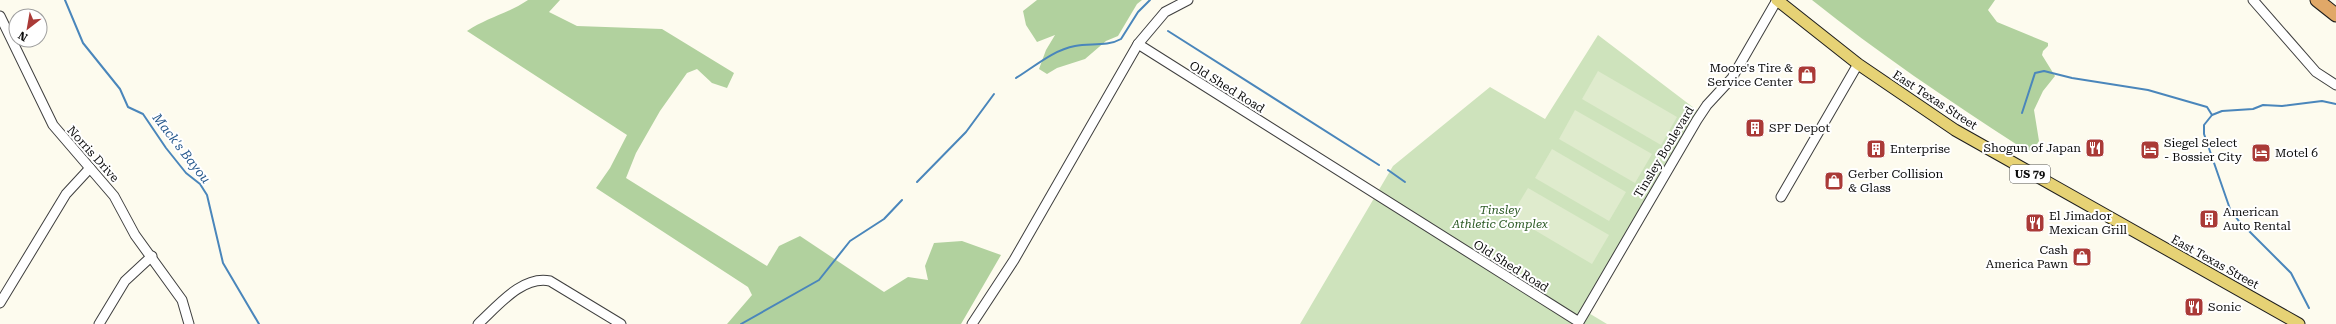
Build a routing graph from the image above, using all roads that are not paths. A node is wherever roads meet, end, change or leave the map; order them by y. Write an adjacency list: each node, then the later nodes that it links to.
1 (1188, 0): 7 (street)
2 (1777, 0): 8 (main road, East Texas Street / US 79); 14 (street, Tinsley Boulevard)
3 (2253, 0): 9 (street)
4 (2317, 0): 5 (highway)
5 (2336, 15)
6 (0, 16): 10 (street, Norris Drive)
7 (1138, 44): 14 (street, Old Shed Road); 19 (street)
8 (1858, 64): 11 (street); 20 (main road, East Texas Street / US 79)
9 (2336, 85)
10 (90, 168): 12 (street, Norris Drive); 13 (street)
11 (1781, 197)
12 (152, 256): 15 (street); 16 (street, Norris Drive)
13 (0, 303)
14 (1579, 322)
15 (99, 324)
16 (189, 324)
17 (478, 324): 18 (street)
18 (621, 324)
19 (972, 324)
20 (2299, 324)

